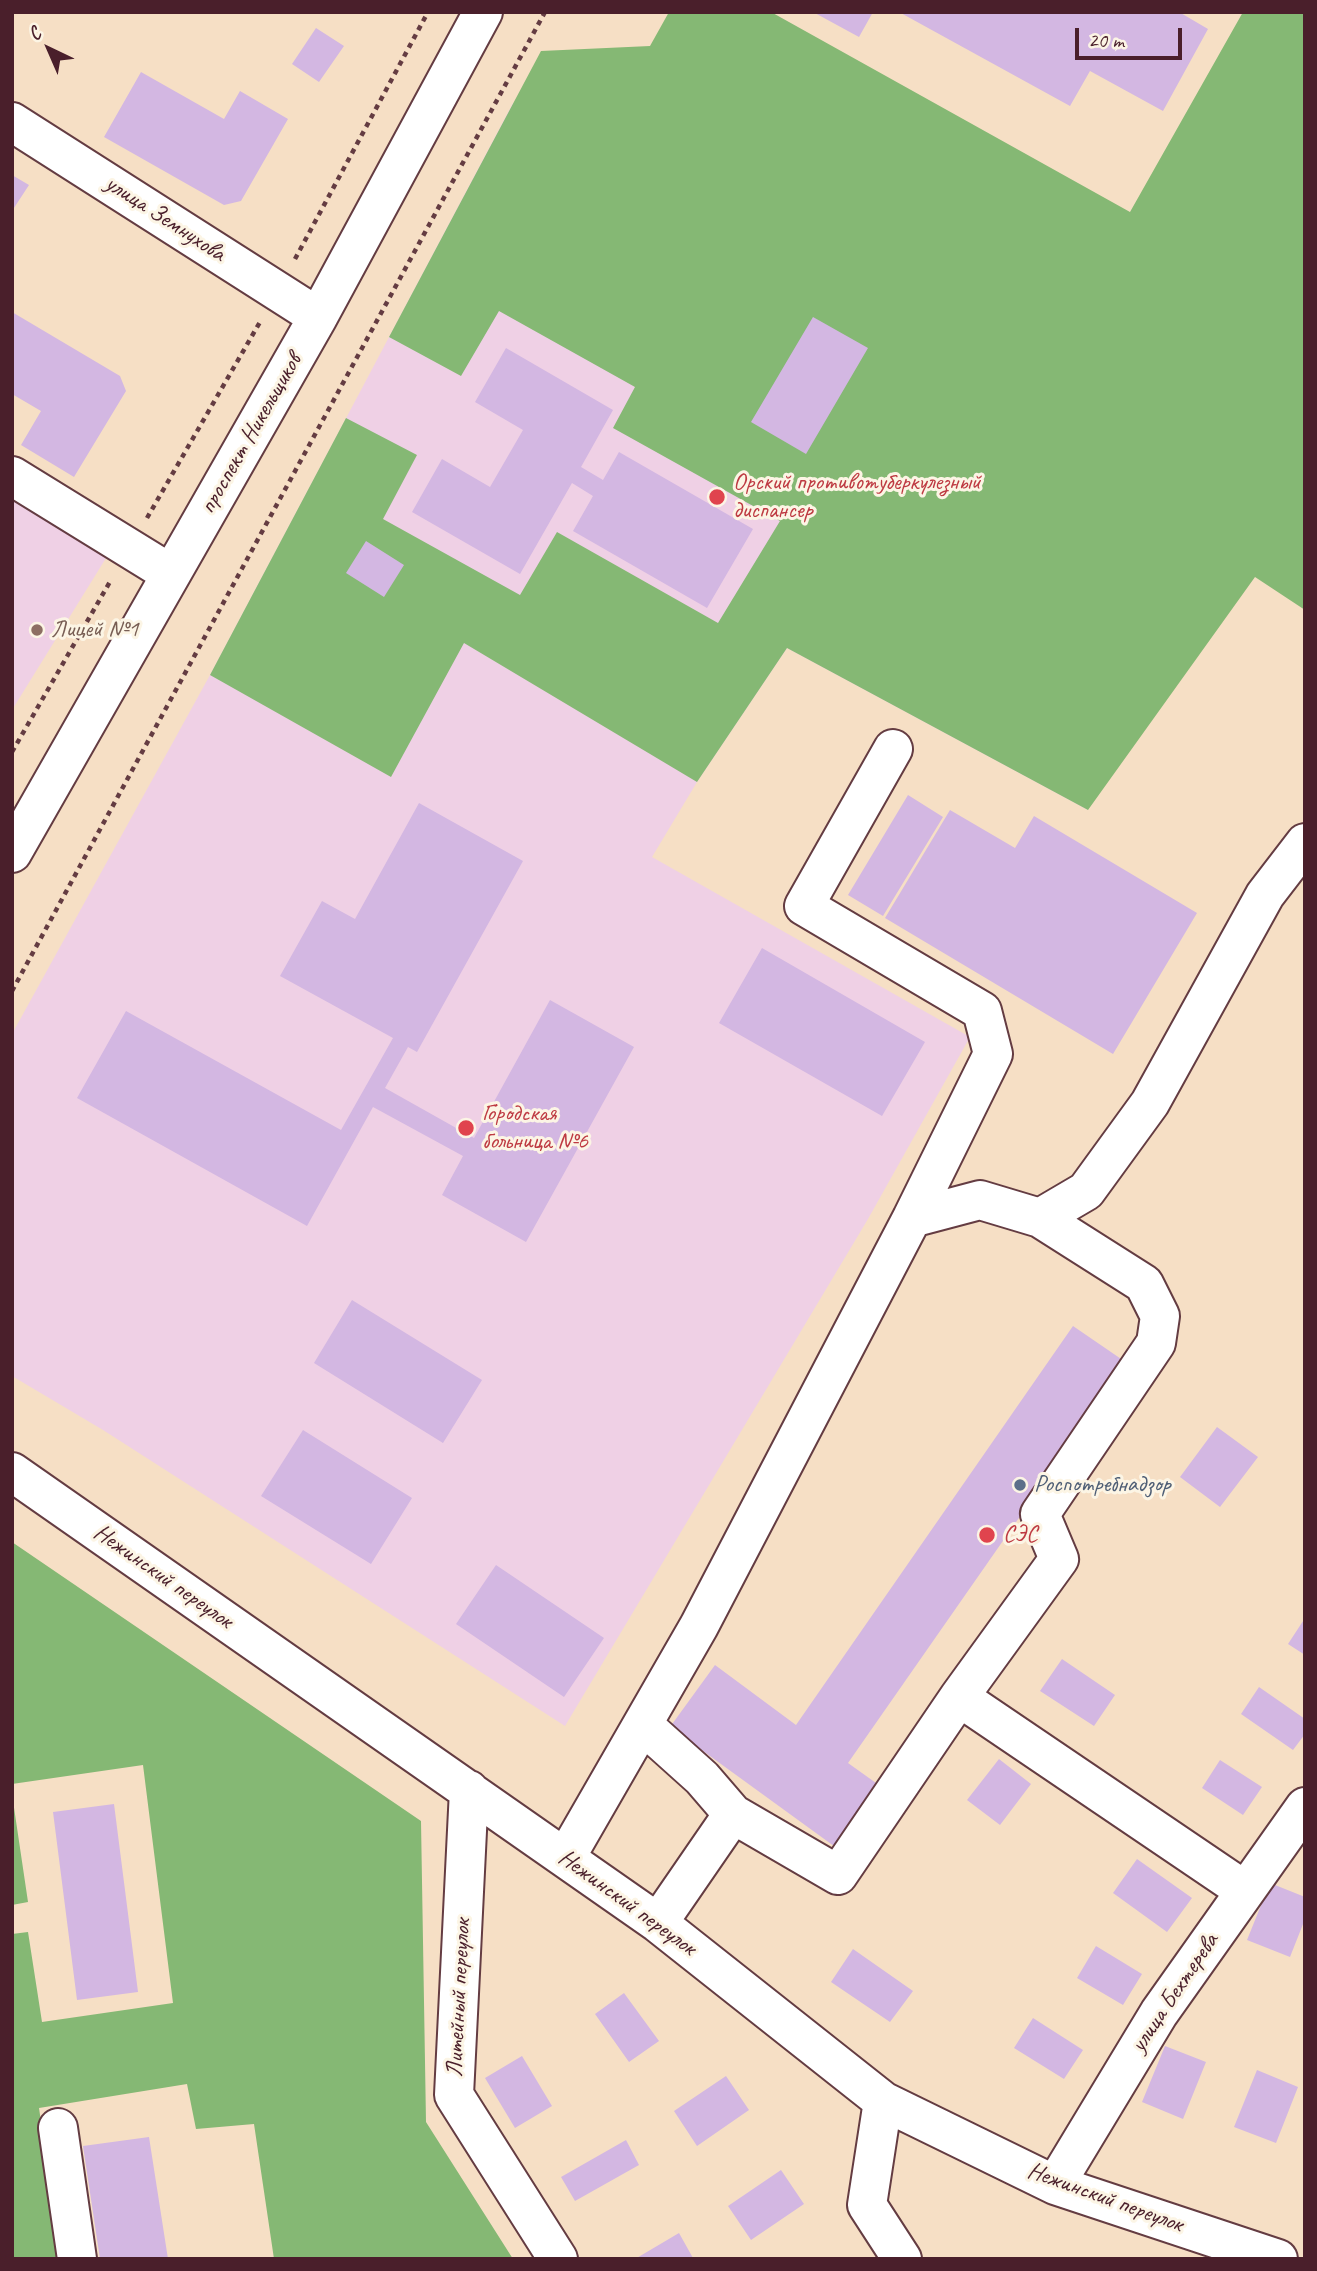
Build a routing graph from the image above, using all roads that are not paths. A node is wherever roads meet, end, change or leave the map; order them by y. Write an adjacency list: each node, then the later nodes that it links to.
1 (483, 12): 3 (street, проспект Никельщиков)
2 (12, 121): 3 (street, улица Земнухова)
3 (318, 317): 5 (street, проспект Никельщиков)
4 (12, 476): 5 (street)
5 (171, 574): 8 (street, проспект Никельщиков)
6 (893, 749): 10 (street)
7 (1305, 843): 9 (street)
8 (12, 853)
9 (1041, 1217): 10 (street); 12 (street)
10 (912, 1218): 13 (street)
11 (12, 1472): 14 (street, Нежинский переулок)
12 (959, 1698): 16 (street); 18 (street)
13 (643, 1725): 16 (street); 17 (street)
14 (469, 1790): 17 (street, Нежинский переулок); 24 (street, Литейный переулок)
15 (1305, 1807): 18 (street, улица Бехтерева)
16 (733, 1814): 19 (street)
17 (566, 1857): 19 (street, Нежинский переулок)
18 (1244, 1890): 22 (street, улица Бехтерева)
19 (657, 1923): 20 (street, Нежинский переулок)
20 (883, 2101): 22 (street, Нежинский переулок); 25 (street)
21 (58, 2128): 23 (street)
22 (1055, 2185): 26 (street, Нежинский переулок)
23 (77, 2259)
24 (558, 2259)
25 (902, 2259)
26 (1278, 2259)

